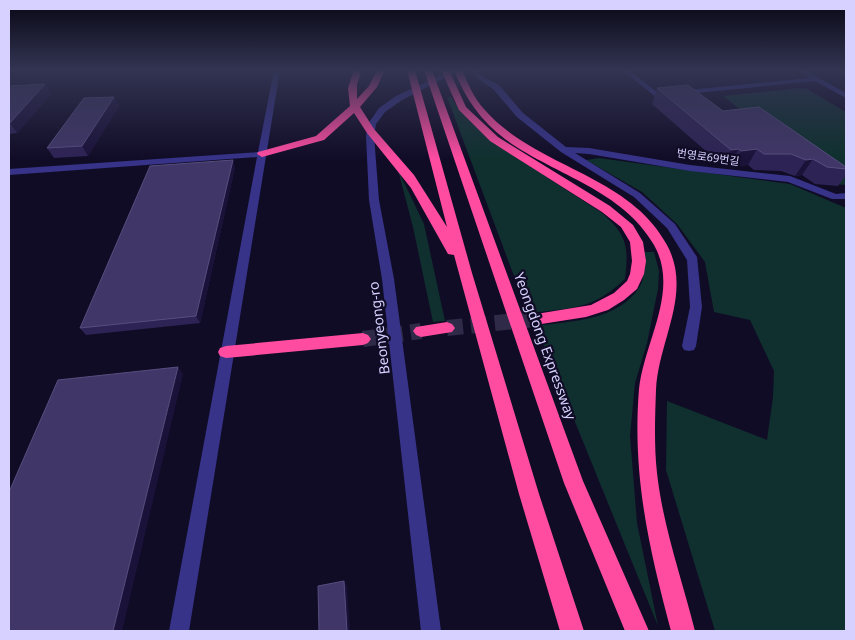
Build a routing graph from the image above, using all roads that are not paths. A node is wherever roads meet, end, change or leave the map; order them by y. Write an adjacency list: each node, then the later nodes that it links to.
1 (272, 100): 11 (street)
2 (353, 100): 14 (highway)
3 (361, 100): 11 (highway)
4 (396, 100): 22 (street, Beonyeong-ro)
5 (420, 100): 14 (highway)
6 (438, 100): 24 (highway, Yeongdong Expressway)
7 (461, 100): 15 (highway)
8 (472, 100): 25 (highway)
9 (507, 100): 10 (street)
10 (564, 150): 13 (street, 번영로69번길); 19 (street)
11 (262, 154): 12 (street); 20 (street)
12 (9, 172)
13 (846, 196)
14 (465, 273): 23 (highway)
15 (535, 319)
16 (447, 328): 17 (highway)
17 (421, 331)
18 (363, 339): 20 (highway)
19 (689, 346)
20 (226, 352): 21 (street)
21 (179, 631)
22 (431, 631)
23 (572, 631)
24 (637, 631)
25 (683, 631)

